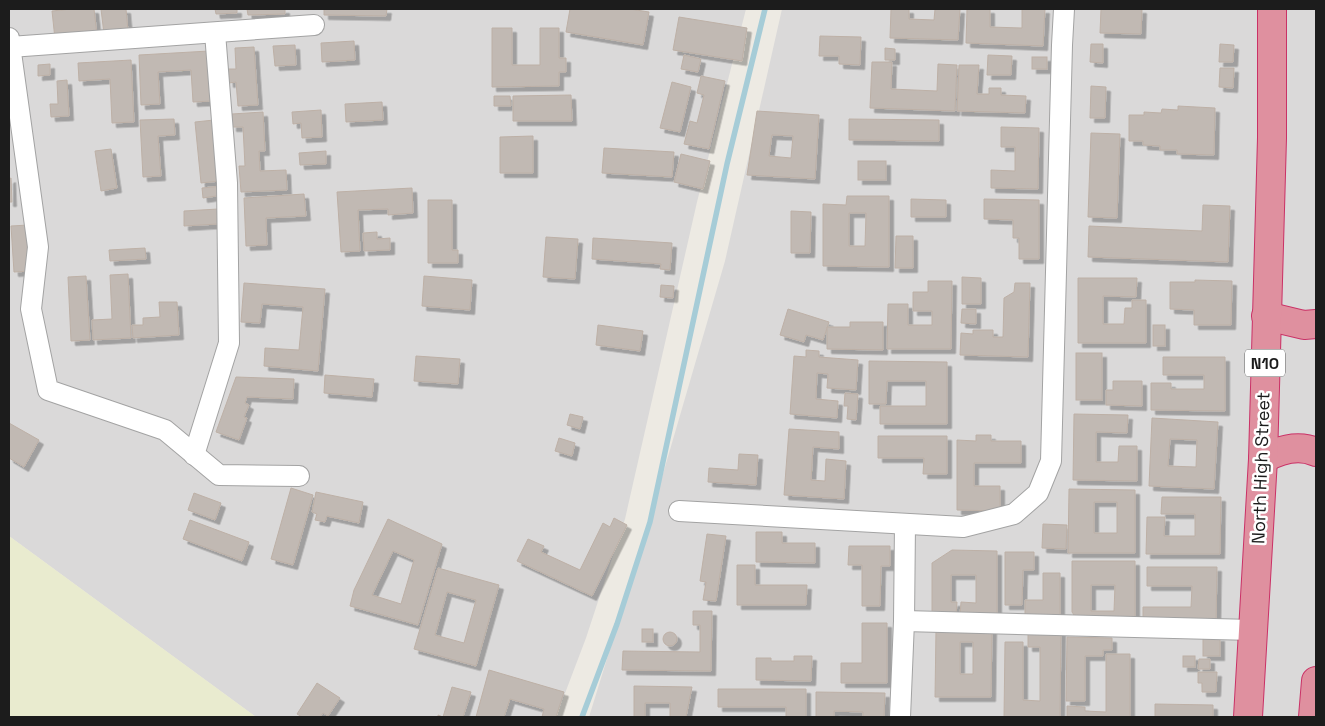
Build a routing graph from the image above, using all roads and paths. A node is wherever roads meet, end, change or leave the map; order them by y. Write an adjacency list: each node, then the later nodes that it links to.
1 (1064, 9): 13 (street)
2 (1272, 9): 6 (highway, North High Street / N10)
3 (314, 25): 4 (street)
4 (215, 33): 5 (street); 9 (street)
5 (9, 43): 9 (street)
6 (1266, 316): 7 (highway); 10 (highway, North High Street / N10)
7 (1316, 324)
8 (1316, 452): 10 (highway)
9 (194, 455): 11 (street)
10 (1263, 459): 15 (highway, North High Street / N10)
11 (299, 476)
12 (679, 510): 13 (street)
13 (905, 524): 14 (street)
14 (904, 621): 15 (street); 17 (street)
15 (1253, 630): 18 (highway, North High Street / N10)
16 (1316, 681): 19 (highway)
17 (900, 717)
18 (1248, 717)
19 (1312, 717)

